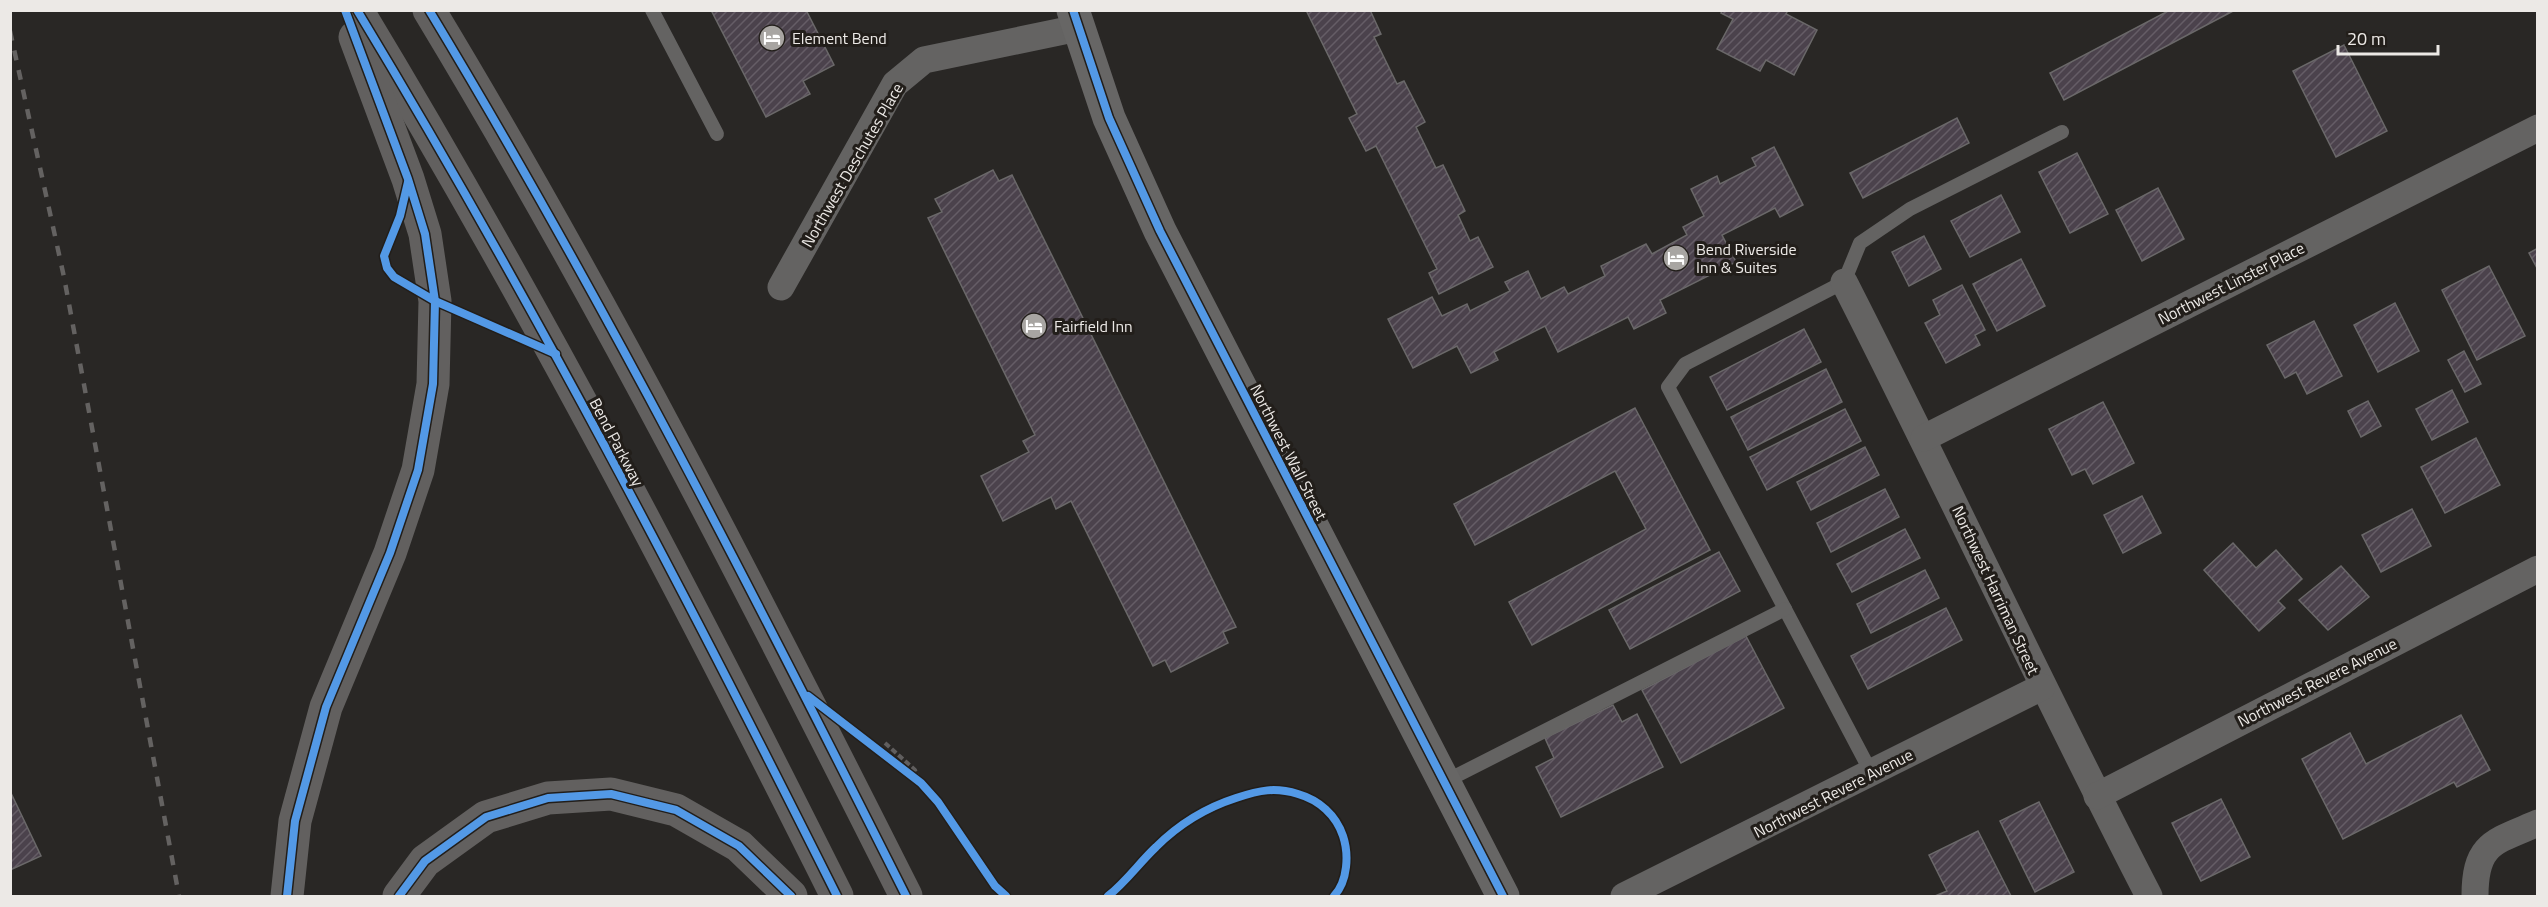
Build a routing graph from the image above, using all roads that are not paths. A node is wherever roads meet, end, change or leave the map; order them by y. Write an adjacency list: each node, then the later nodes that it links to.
1 (345, 10): 20 (highway)
2 (357, 10): 23 (highway, Bend Parkway)
3 (429, 10): 24 (highway)
4 (652, 10): 8 (lane)
5 (1075, 19): 10 (street, Northwest Deschutes Place); 16 (main road, Northwest Wall Street)
6 (2538, 128): 11 (street, Northwest Linster Place)
7 (2062, 132): 9 (lane)
8 (717, 134)
9 (1844, 282): 11 (street, Northwest Harriman Street); 13 (lane)
10 (781, 287)
11 (1924, 438): 14 (street, Northwest Harriman Street)
12 (2538, 569): 17 (street, Northwest Revere Avenue)
13 (1785, 609): 15 (lane); 16 (lane)
14 (2042, 687): 15 (street, Northwest Revere Avenue); 17 (street, Northwest Harriman Street)
15 (1872, 774): 26 (street, Northwest Revere Avenue)
16 (1444, 782): 25 (main road, Northwest Wall Street)
17 (2097, 796): 27 (street, Northwest Harriman Street)
18 (2538, 823): 19 (street)
19 (2478, 891)
20 (287, 897)
21 (399, 897): 22 (highway)
22 (790, 897)
23 (837, 897)
24 (906, 897)
25 (1503, 897)
26 (1624, 897)
27 (2149, 897)

